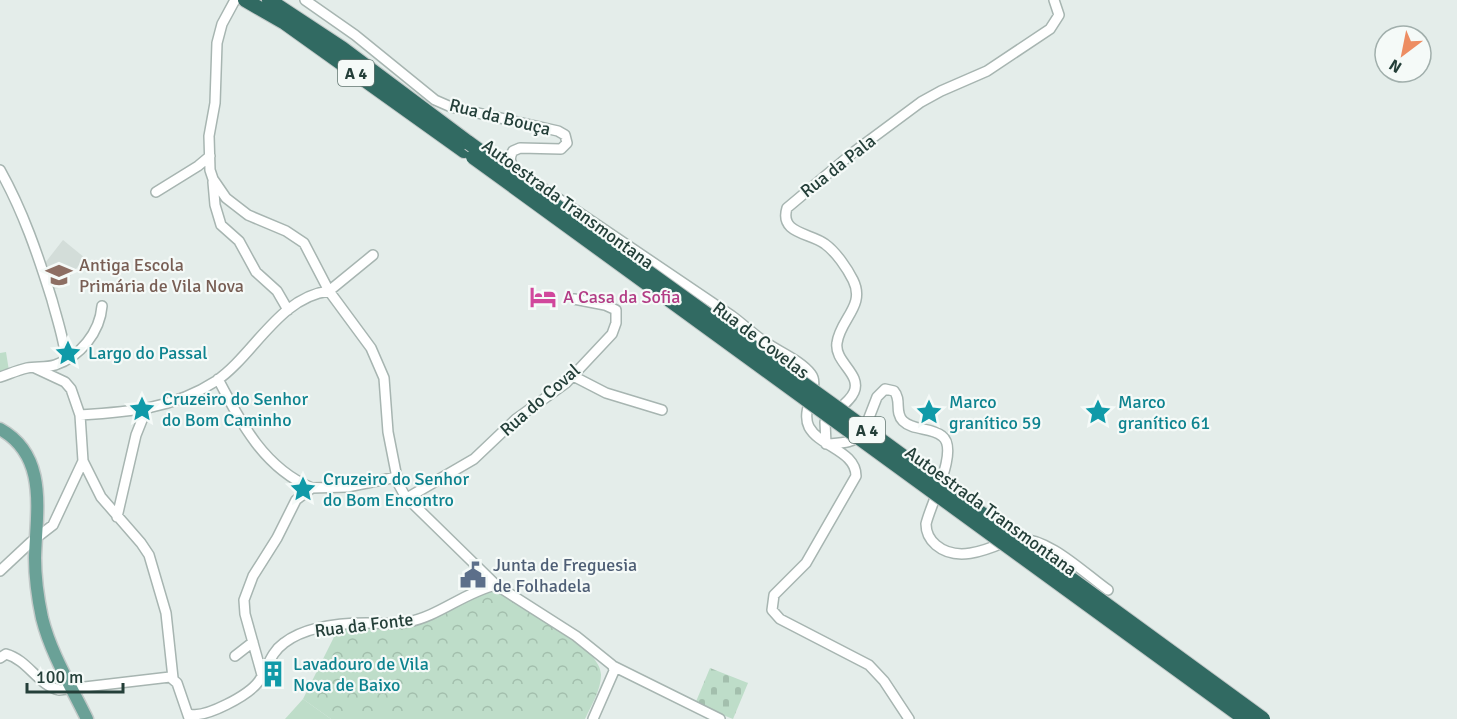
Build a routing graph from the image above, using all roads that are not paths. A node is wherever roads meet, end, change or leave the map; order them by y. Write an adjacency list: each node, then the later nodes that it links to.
1 (235, 0): 7 (street)
2 (245, 0): 6 (highway, Autoestrada Transmontana / A 4)
3 (269, 0): 6 (highway, Autoestrada Transmontana / A 4)
4 (305, 0): 9 (street, Rua da Bouça)
5 (1054, 0): 26 (street, Rua da Pala)
6 (467, 147): 50 (highway, Autoestrada Transmontana / A 4, bridge); 51 (highway, Autoestrada Transmontana / A 4, bridge)
7 (210, 156): 10 (street); 11 (street)
8 (0, 170): 17 (street)
9 (520, 172): 26 (street, Rua de Covelas)
10 (213, 179): 13 (street); 16 (street)
11 (156, 192)
12 (373, 255): 13 (street)
13 (329, 291): 16 (street); 28 (street)
14 (574, 300): 19 (street, Rua do Coval)
15 (102, 306): 17 (street)
16 (288, 310): 21 (street)
17 (66, 359): 18 (street)
18 (35, 368): 20 (street); 24 (street)
19 (573, 376): 23 (street); 32 (street, Rua do Coval)
20 (0, 377)
21 (218, 379): 22 (street); 29 (street)
22 (147, 410): 24 (street); 33 (street)
23 (662, 410)
24 (80, 416): 27 (street)
25 (0, 429): 34 (main road)
26 (826, 444): 37 (street); 49 (street, Rua de Covelas)
27 (83, 461): 33 (street); 34 (street)
28 (397, 477): 30 (street); 32 (street)
29 (295, 479): 30 (street); 31 (street)
30 (312, 488): 31 (street)
31 (298, 497): 38 (street)
32 (407, 498): 36 (street)
33 (117, 517): 43 (street)
34 (37, 537): 35 (street); 44 (main road)
35 (0, 570)
36 (496, 585): 41 (street); 42 (street, Rua da Fonte)
37 (1108, 591)
38 (253, 642): 39 (street); 42 (street)
39 (235, 656)
40 (0, 658): 44 (street)
41 (614, 669): 47 (street); 48 (street)
42 (262, 675): 45 (street, Rua da Fonte)
43 (173, 678): 44 (street); 45 (street)
44 (71, 688): 46 (main road)
45 (189, 717)
46 (87, 719)
47 (593, 719)
48 (720, 719)
49 (909, 719)
50 (1245, 719)
51 (1263, 719)

